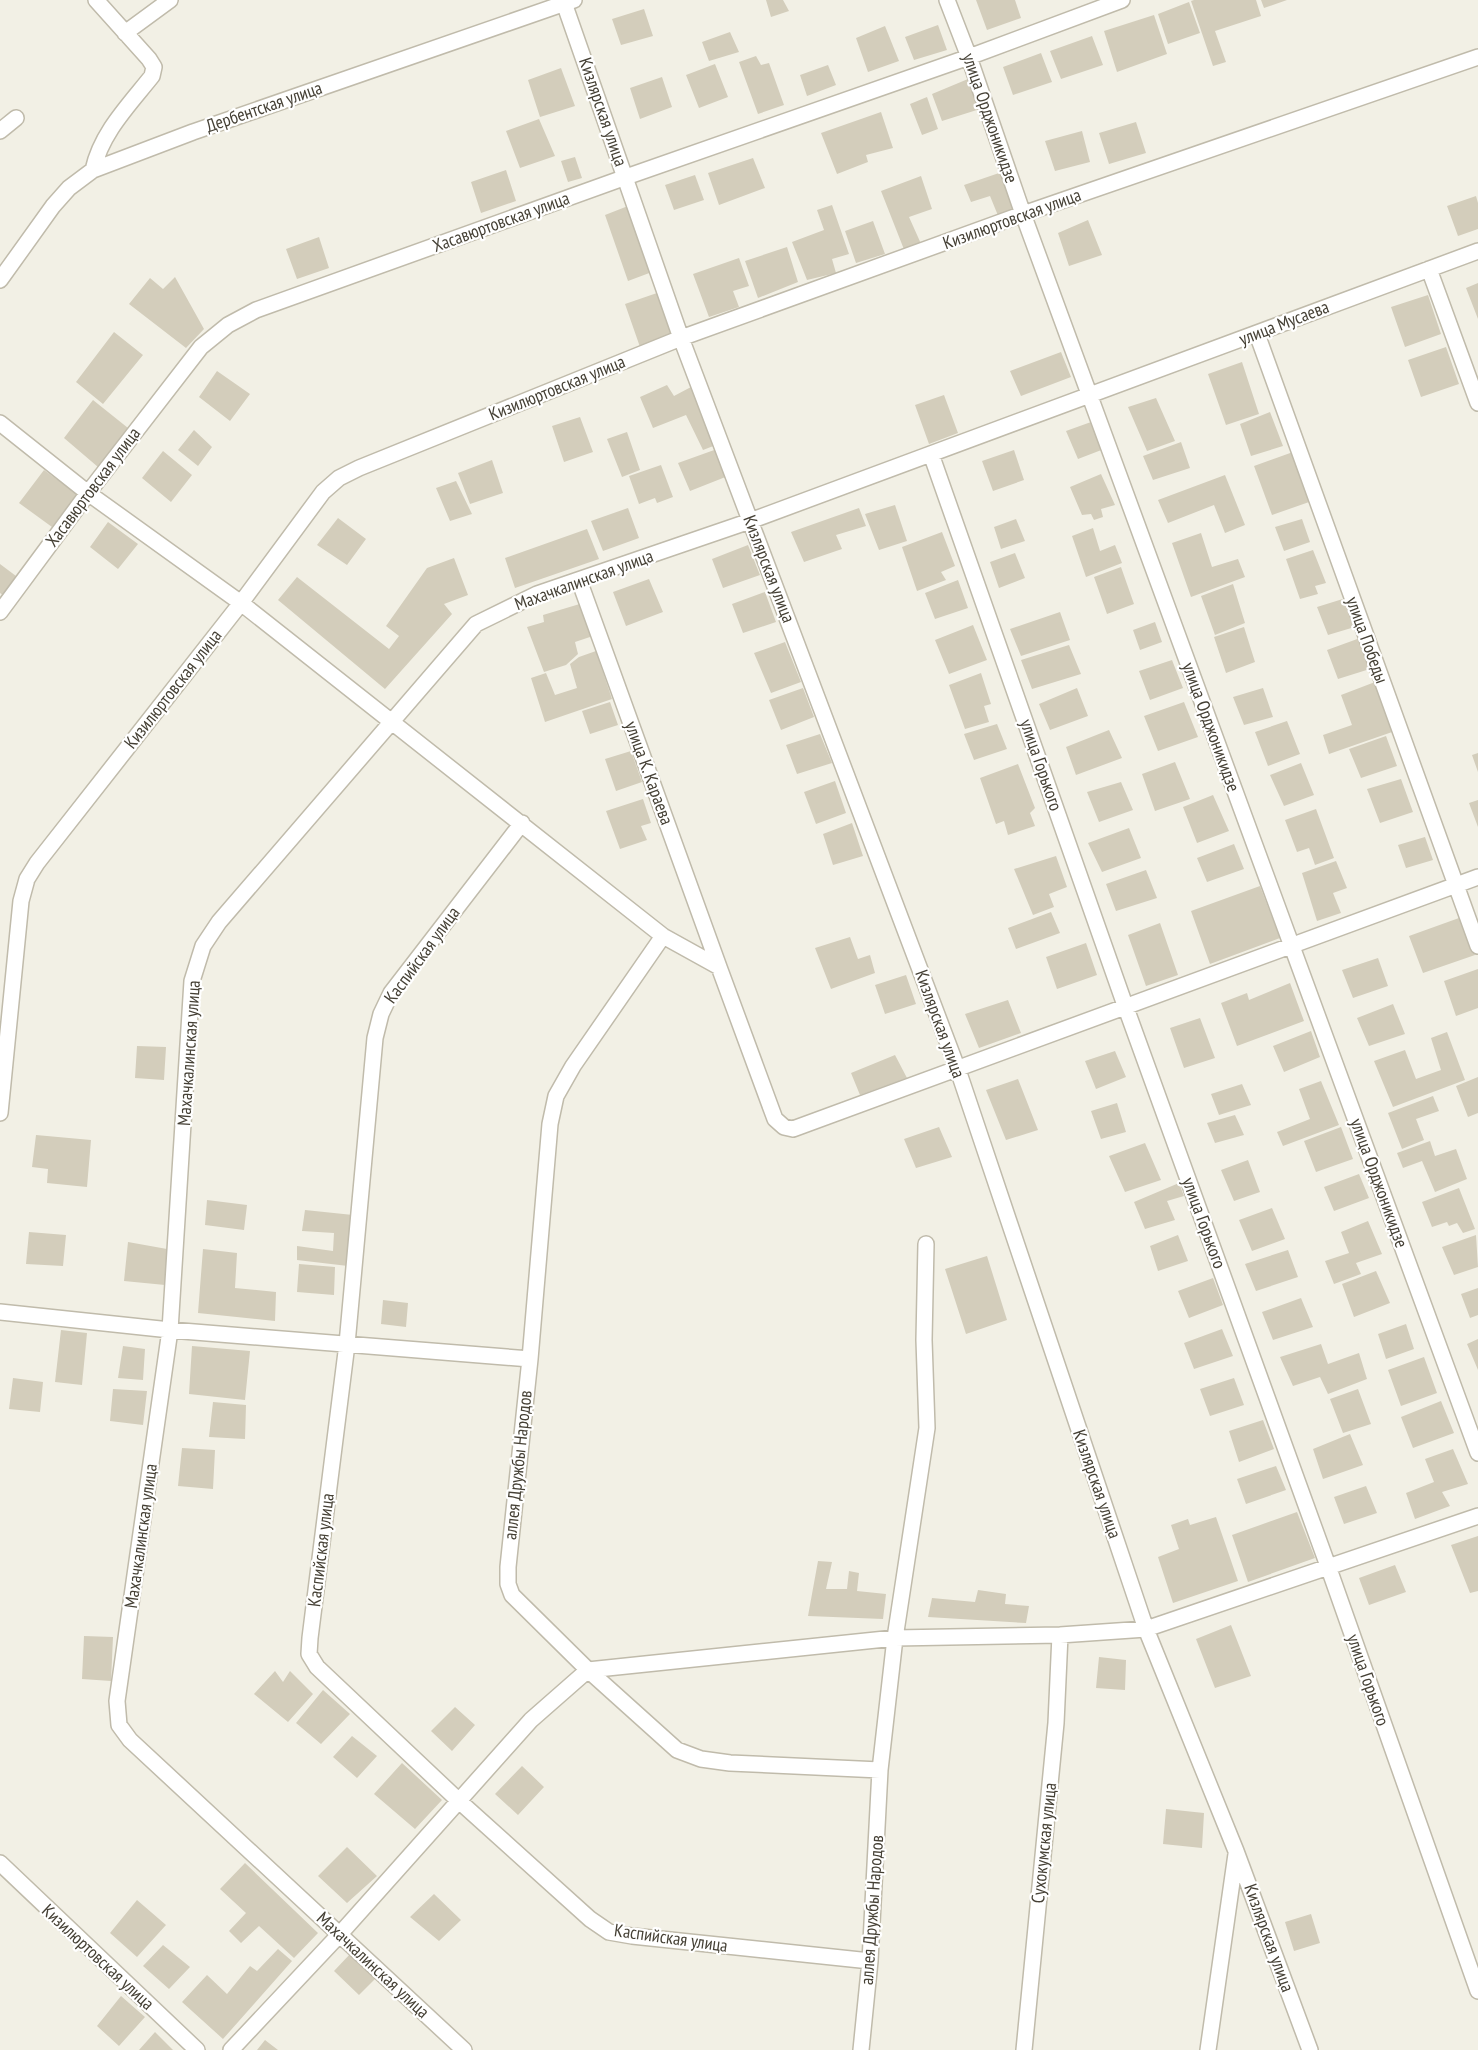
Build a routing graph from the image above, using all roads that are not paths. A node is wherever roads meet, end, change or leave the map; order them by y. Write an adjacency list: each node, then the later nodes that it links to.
1 (96, 0): 6 (street)
2 (170, 0): 6 (street)
3 (947, 0): 7 (street, улица Орджоникидзе)
4 (1122, 0): 7 (street, Хасавюртовская улица)
5 (567, 1): 11 (street, Дербентская улица); 12 (street, Кизлярская улица)
6 (125, 33): 11 (street)
7 (969, 57): 12 (street, Хасавюртовская улица); 13 (street, улица Орджоникидзе)
8 (1478, 57): 13 (street, Кизилюртовская улица)
9 (16, 118): 10 (street)
10 (0, 131)
11 (93, 170): 16 (street, Дербентская улица)
12 (626, 177): 18 (street, Кизлярская улица); 23 (street, Хасавюртовская улица)
13 (1023, 214): 18 (street, Кизилюртовская улица); 19 (street, улица Орджоникидзе)
14 (1478, 251): 15 (street, улица Мусаева)
15 (1429, 268): 17 (street, улица Мусаева); 20 (street)
16 (0, 280)
17 (1257, 334): 19 (street, улица Мусаева); 31 (street, улица Победы)
18 (681, 338): 24 (street, Кизлярская улица); 26 (street, Кизилюртовская улица)
19 (1090, 395): 22 (street, Махачкалинская улица); 33 (street, улица Орджоникидзе)
20 (1478, 403)
21 (0, 423): 23 (street)
22 (931, 454): 24 (street, Махачкалинская улица); 36 (street, улица Горького)
23 (88, 493): 26 (street); 27 (street, Хасавюртовская улица)
24 (750, 521): 25 (street, Махачкалинская улица); 37 (street, Кизлярская улица)
25 (579, 580): 28 (street, Махачкалинская улица); 35 (street, улица К. Караева)
26 (241, 603): 28 (street); 38 (street, Кизилюртовская улица)
27 (0, 612)
28 (392, 723): 29 (street); 41 (street, Махачкалинская улица)
29 (522, 824): 32 (street); 42 (street, Каспийская улица)
30 (1478, 877): 31 (street, улица К. Караева)
31 (1456, 886): 33 (street, улица К. Караева); 34 (street, улица Победы)
32 (663, 936): 35 (street); 43 (street, аллея Дружбы Народов)
33 (1292, 946): 36 (street, улица К. Караева); 44 (street, улица Орджоникидзе)
34 (1478, 946)
35 (719, 967): 37 (street, улица К. Караева)
36 (1126, 1008): 37 (street, улица К. Караева); 46 (street, улица Горького)
37 (958, 1070): 47 (street, Кизлярская улица)
38 (0, 1113)
39 (926, 1244): 49 (street, аллея Дружбы Народов)
40 (0, 1312): 41 (street)
41 (170, 1330): 42 (street); 55 (street, Махачкалинская улица)
42 (347, 1344): 43 (street); 52 (street, Каспийская улица)
43 (530, 1359): 50 (street, аллея Дружбы Народов)
44 (1478, 1453)
45 (1478, 1516): 46 (street)
46 (1328, 1566): 47 (street); 57 (street, улица Горького)
47 (1146, 1629): 48 (street); 53 (street, Кизлярская улица)
48 (1060, 1635): 49 (street); 62 (street, Сухокумская улица)
49 (895, 1638): 50 (street); 51 (street, аллея Дружбы Народов)
50 (588, 1670): 51 (street, аллея Дружбы Народов); 52 (street)
51 (880, 1770): 56 (street, аллея Дружбы Народов)
52 (459, 1801): 55 (street); 56 (street, Каспийская улица)
53 (1236, 1851): 63 (street); 64 (street, Кизлярская улица)
54 (0, 1863): 58 (street, Кизилюртовская улица)
55 (340, 1934): 59 (street); 60 (street, Махачкалинская улица)
56 (870, 1960): 61 (street, аллея Дружбы Народов)
57 (1478, 1991)
58 (197, 2050)
59 (231, 2050)
60 (464, 2050)
61 (861, 2050)
62 (1024, 2050)
63 (1208, 2050)
64 (1310, 2050)

